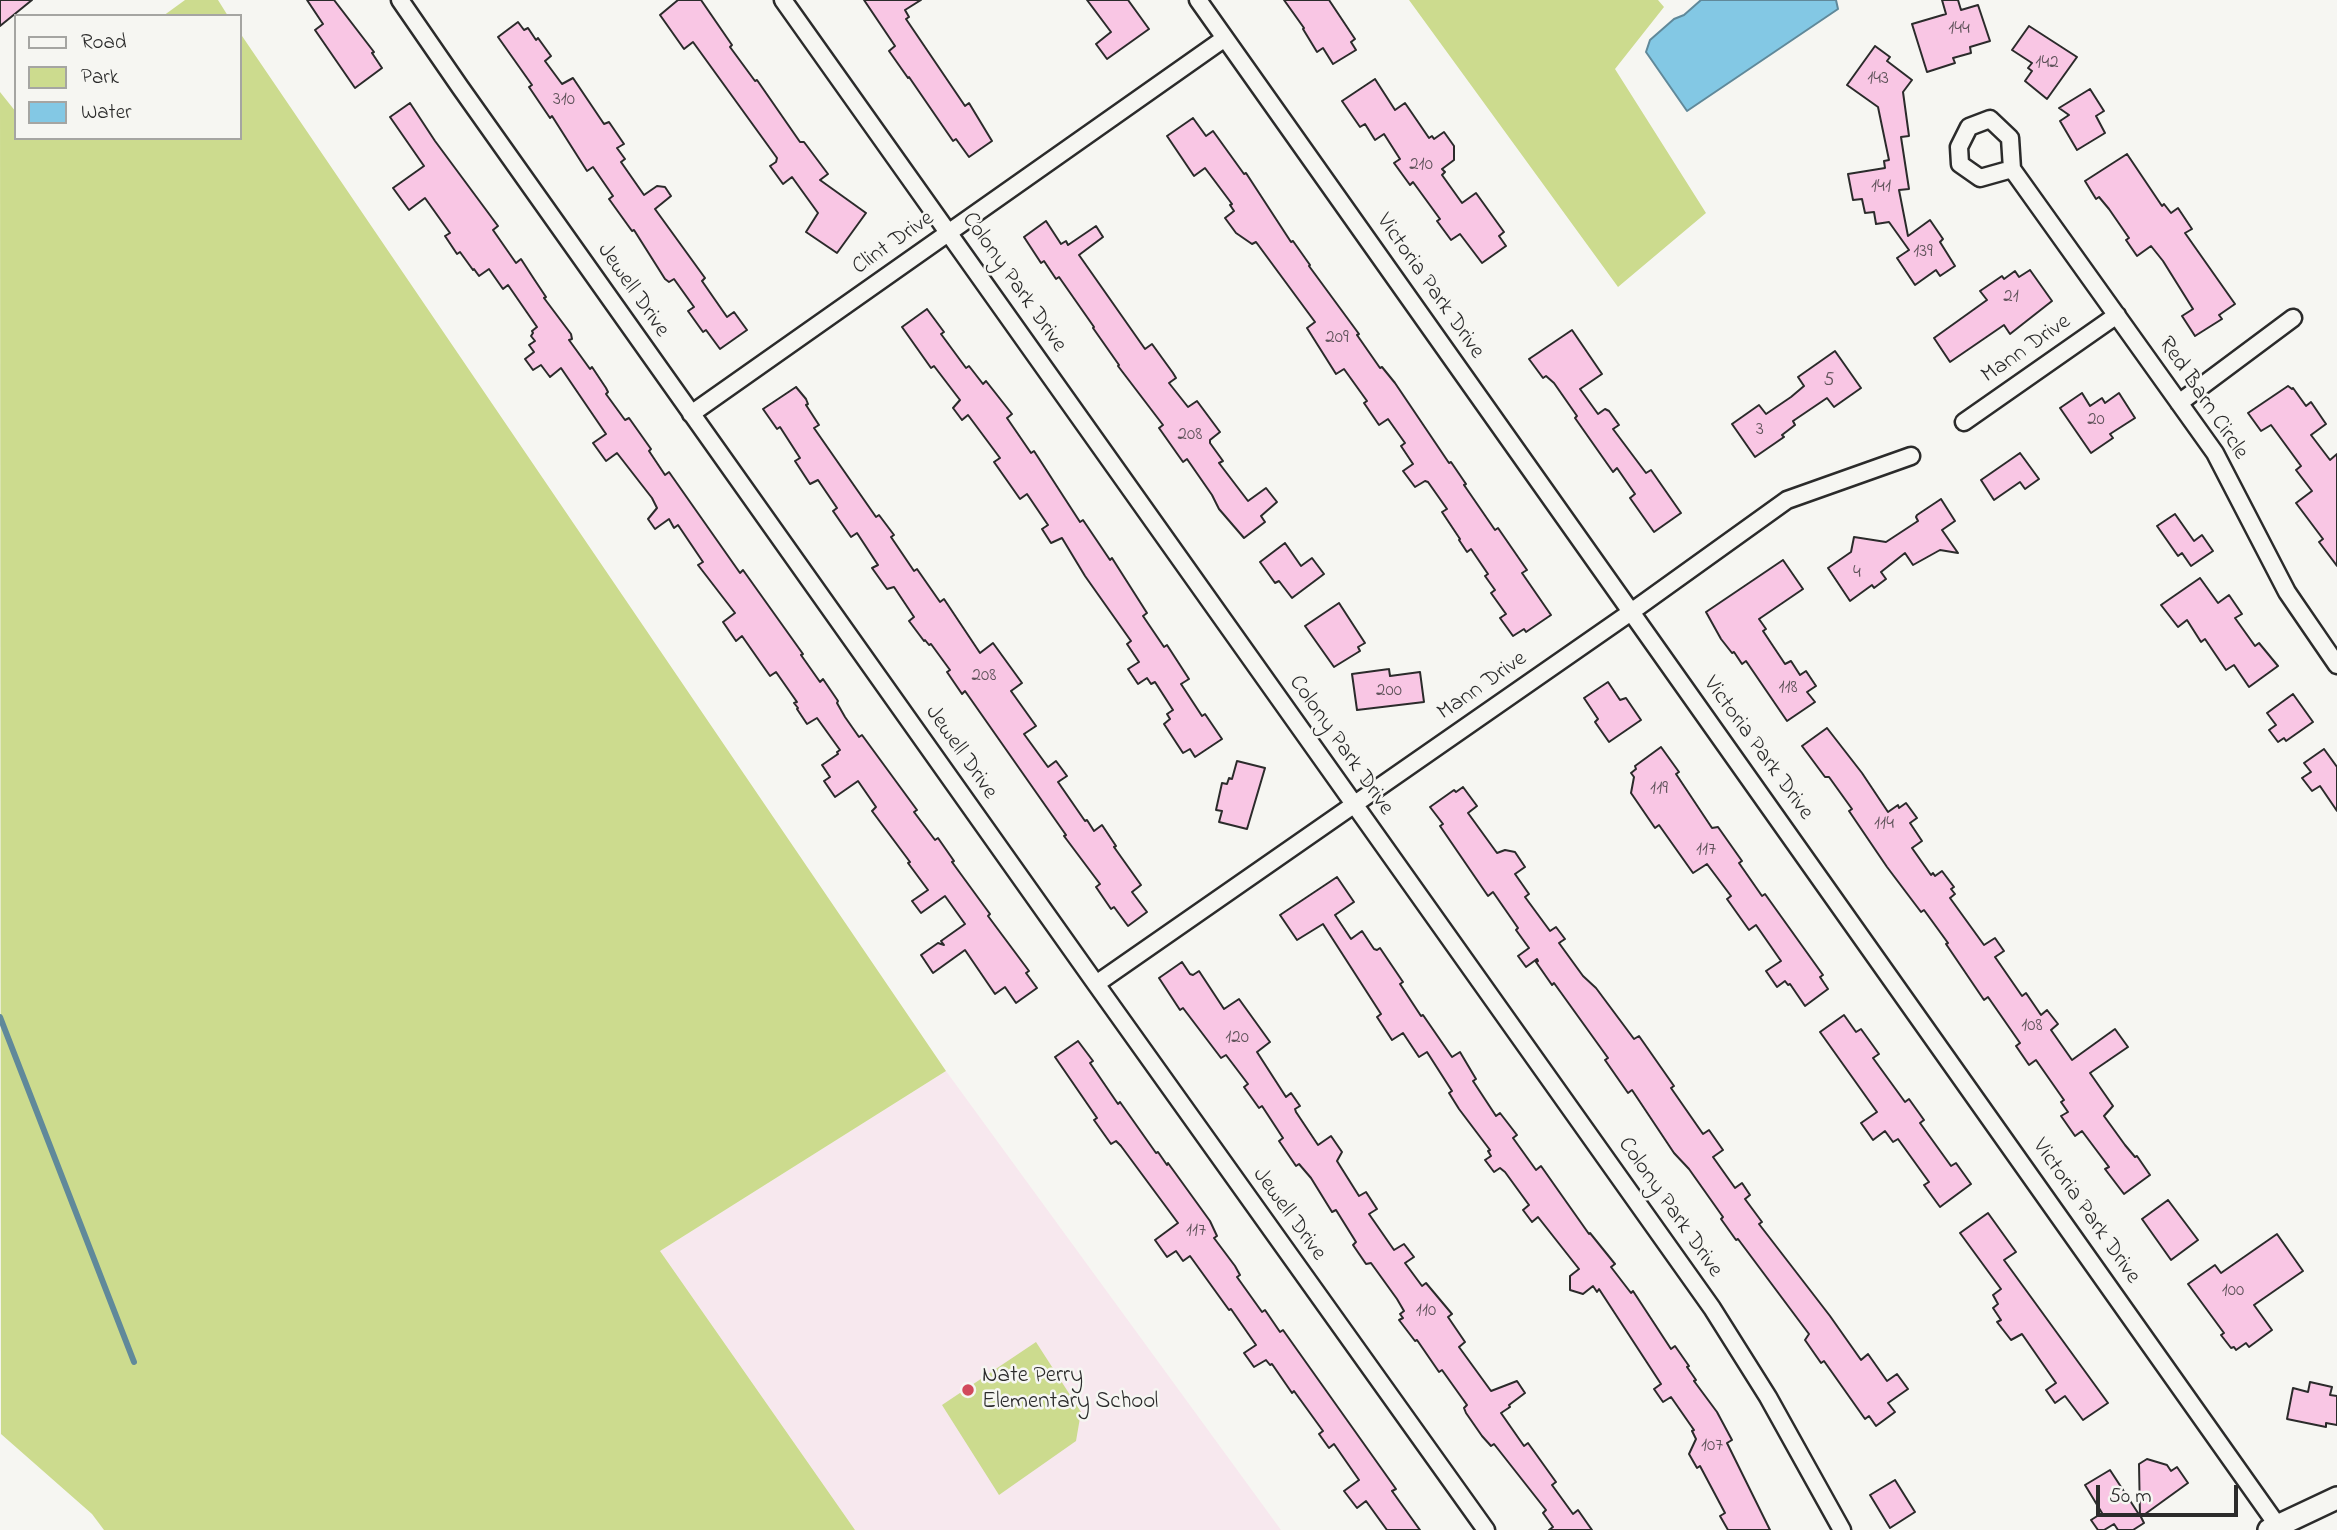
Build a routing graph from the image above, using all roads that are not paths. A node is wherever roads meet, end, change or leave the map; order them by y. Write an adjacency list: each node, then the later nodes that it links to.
1 (400, 0): 10 (street, Jewell Drive)
2 (783, 0): 6 (street, Colony Park Drive)
3 (1198, 0): 4 (street, Victoria Park Drive)
4 (1225, 38): 6 (street, Clint Drive); 13 (street, Victoria Park Drive)
5 (2012, 169): 7 (street, Red Barn Circle)
6 (949, 233): 10 (street, Clint Drive); 15 (street, Colony Park Drive)
7 (2117, 315): 9 (street, Red Barn Circle); 11 (street, Mann Drive)
8 (2293, 318): 9 (street)
9 (2179, 402): 14 (street, Red Barn Circle)
10 (691, 414): 16 (street, Jewell Drive)
11 (1964, 422)
12 (1911, 456): 13 (street, Mann Drive)
13 (1631, 612): 15 (street, Mann Drive); 18 (street, Victoria Park Drive)
14 (2337, 665)
15 (1354, 805): 16 (street, Mann Drive); 20 (street, Colony Park Drive)
16 (1096, 984): 19 (street, Jewell Drive)
17 (2337, 1498): 18 (street)
18 (2273, 1528)
19 (1486, 1530)
20 (1842, 1530)

